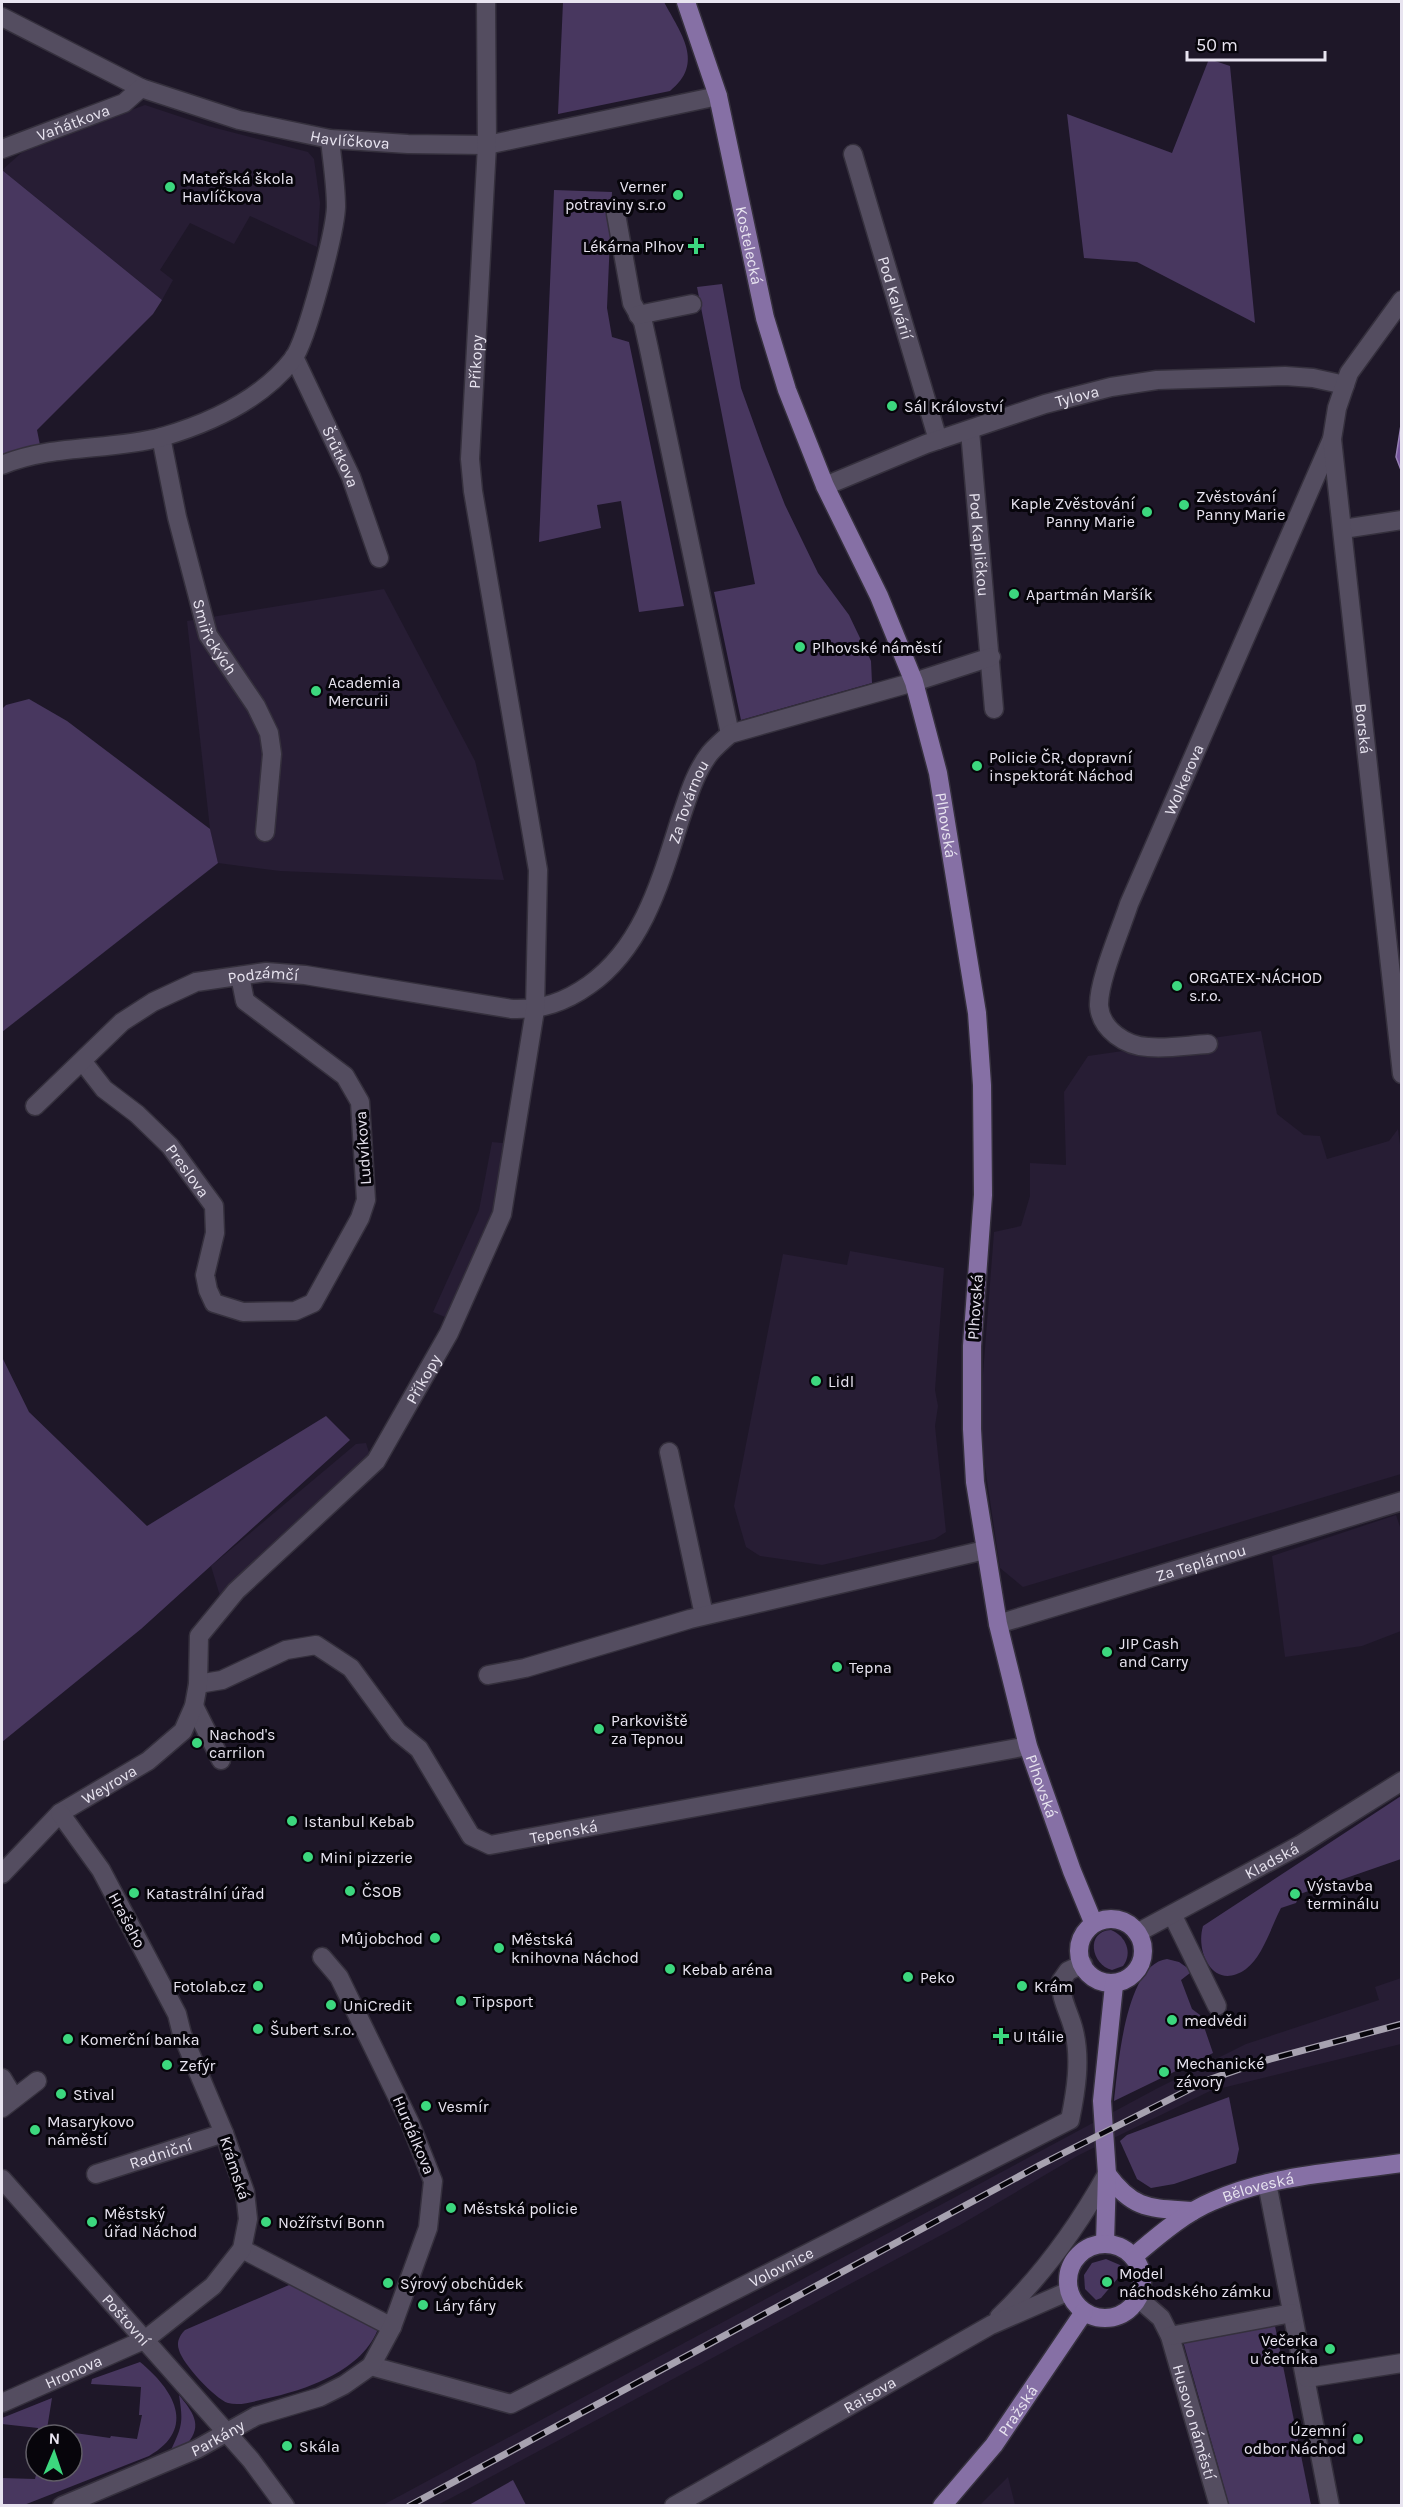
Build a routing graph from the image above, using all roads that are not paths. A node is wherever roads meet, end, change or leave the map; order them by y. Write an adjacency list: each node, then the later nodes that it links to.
1 (486, 2): 7 (street, Příkopy)
2 (686, 2): 5 (main road, Kostelecká)
3 (2, 17): 4 (street, Havlíčkova)
4 (141, 88): 6 (street, Havlíčkova); 8 (street, Vaňátkova)
5 (718, 96): 7 (street, Havlíčkova); 21 (main road, Kostelecká)
6 (330, 139): 7 (street, Havlíčkova); 14 (street)
7 (487, 145): 31 (street, Příkopy)
8 (2, 149)
9 (853, 154): 19 (street, Pod Kalvárií)
10 (616, 214): 13 (street)
11 (1401, 300): 15 (street, Borská)
12 (692, 304): 13 (street)
13 (638, 315): 28 (street)
14 (294, 357): 17 (street); 24 (street, Šrůtkova)
15 (1345, 385): 16 (street, Tylova); 18 (street, Borská)
16 (970, 430): 19 (street, Tylova); 25 (street, Pod Kapličkou)
17 (160, 437): 20 (street); 29 (street, Smiřických)
18 (1332, 439): 23 (street, Borská); 32 (street, Wolkerova)
19 (938, 441): 21 (street, Tylova)
20 (2, 465)
21 (825, 486): 26 (main road)
22 (1401, 520): 23 (street)
23 (1343, 529): 34 (street, Borská)
24 (379, 558)
25 (990, 657): 26 (street); 27 (street, Pod Kapličkou)
26 (914, 682): 28 (street, Za Továrnou); 39 (main road, Plhovská)
27 (994, 709)
28 (730, 734): 31 (street, Za Továrnou)
29 (265, 832)
30 (240, 976): 31 (street, Podzámčí); 33 (street, Podzámčí); 36 (street, Ludvíkova)
31 (535, 1010): 43 (street, Příkopy)
32 (1208, 1044)
33 (83, 1062): 35 (street, Podzámčí); 36 (street, Preslova)
34 (1401, 1074)
35 (35, 1106)
36 (257, 1313)
37 (669, 1452): 40 (street)
38 (1401, 1501): 41 (street, Za Teplárnou)
39 (986, 1550): 40 (street); 41 (main road, Plhovská)
40 (704, 1615): 42 (street)
41 (998, 1623): 45 (main road, Plhovská)
42 (488, 1675)
43 (198, 1684): 44 (street, Weyrova); 45 (street, Tepenská)
44 (194, 1706): 46 (street); 48 (street, Weyrova)
45 (1028, 1746): 51 (main road, Plhovská)
46 (221, 1760)
47 (1401, 1780): 50 (street, Kladská)
48 (60, 1813): 49 (street, Weyrova); 57 (street, Hrašeho)
49 (2, 1874)
50 (1173, 1916): 52 (street, Kladská); 56 (street)
51 (1094, 1922): 52 (main road); 54 (main road)
52 (1137, 1933): 55 (main road)
53 (322, 1957): 76 (street, Hurdálkova)
54 (1083, 1964): 55 (main road); 80 (street, Volovnice)
55 (1114, 1985): 64 (main road)
56 (1217, 2006)
57 (182, 2034): 61 (street, Krámská)
58 (2, 2078): 60 (street)
59 (38, 2081): 60 (street)
60 (8, 2103)
61 (224, 2133): 63 (street, Radniční); 69 (street, Krámská)
62 (1401, 2163): 66 (main road, Běloveská)
63 (96, 2174)
64 (1107, 2174): 67 (main road); 68 (main road); 75 (street)
65 (2, 2181): 78 (street, Poštovní)
66 (1267, 2182): 67 (main road, Běloveská); 74 (street)
67 (1193, 2211): 70 (main road, Běloveská)
68 (1105, 2243): 70 (main road); 71 (main road)
69 (242, 2249): 76 (street); 78 (street, Krámská)
70 (1134, 2256): 72 (main road)
71 (1069, 2291): 73 (main road); 75 (street, Raisova)
72 (1138, 2298): 73 (main road); 77 (street, Husovo náměstí)
73 (1084, 2312): 87 (main road, Pražská)
74 (1292, 2313): 77 (street); 81 (street)
75 (991, 2325): 86 (street, Raisova)
76 (392, 2327): 80 (street, Hurdálkova)
77 (1170, 2336): 88 (street, Husovo náměstí)
78 (146, 2339): 82 (street, Hronova); 83 (street, Poštovní)
79 (1401, 2363): 81 (street)
80 (370, 2366): 83 (street, Parkány)
81 (1307, 2378): 89 (street)
82 (2, 2403)
83 (225, 2432): 84 (street, Parkány); 85 (street, Poštovní)
84 (62, 2505)
85 (285, 2505)
86 (674, 2505)
87 (942, 2505)
88 (1219, 2505)
89 (1330, 2505)

